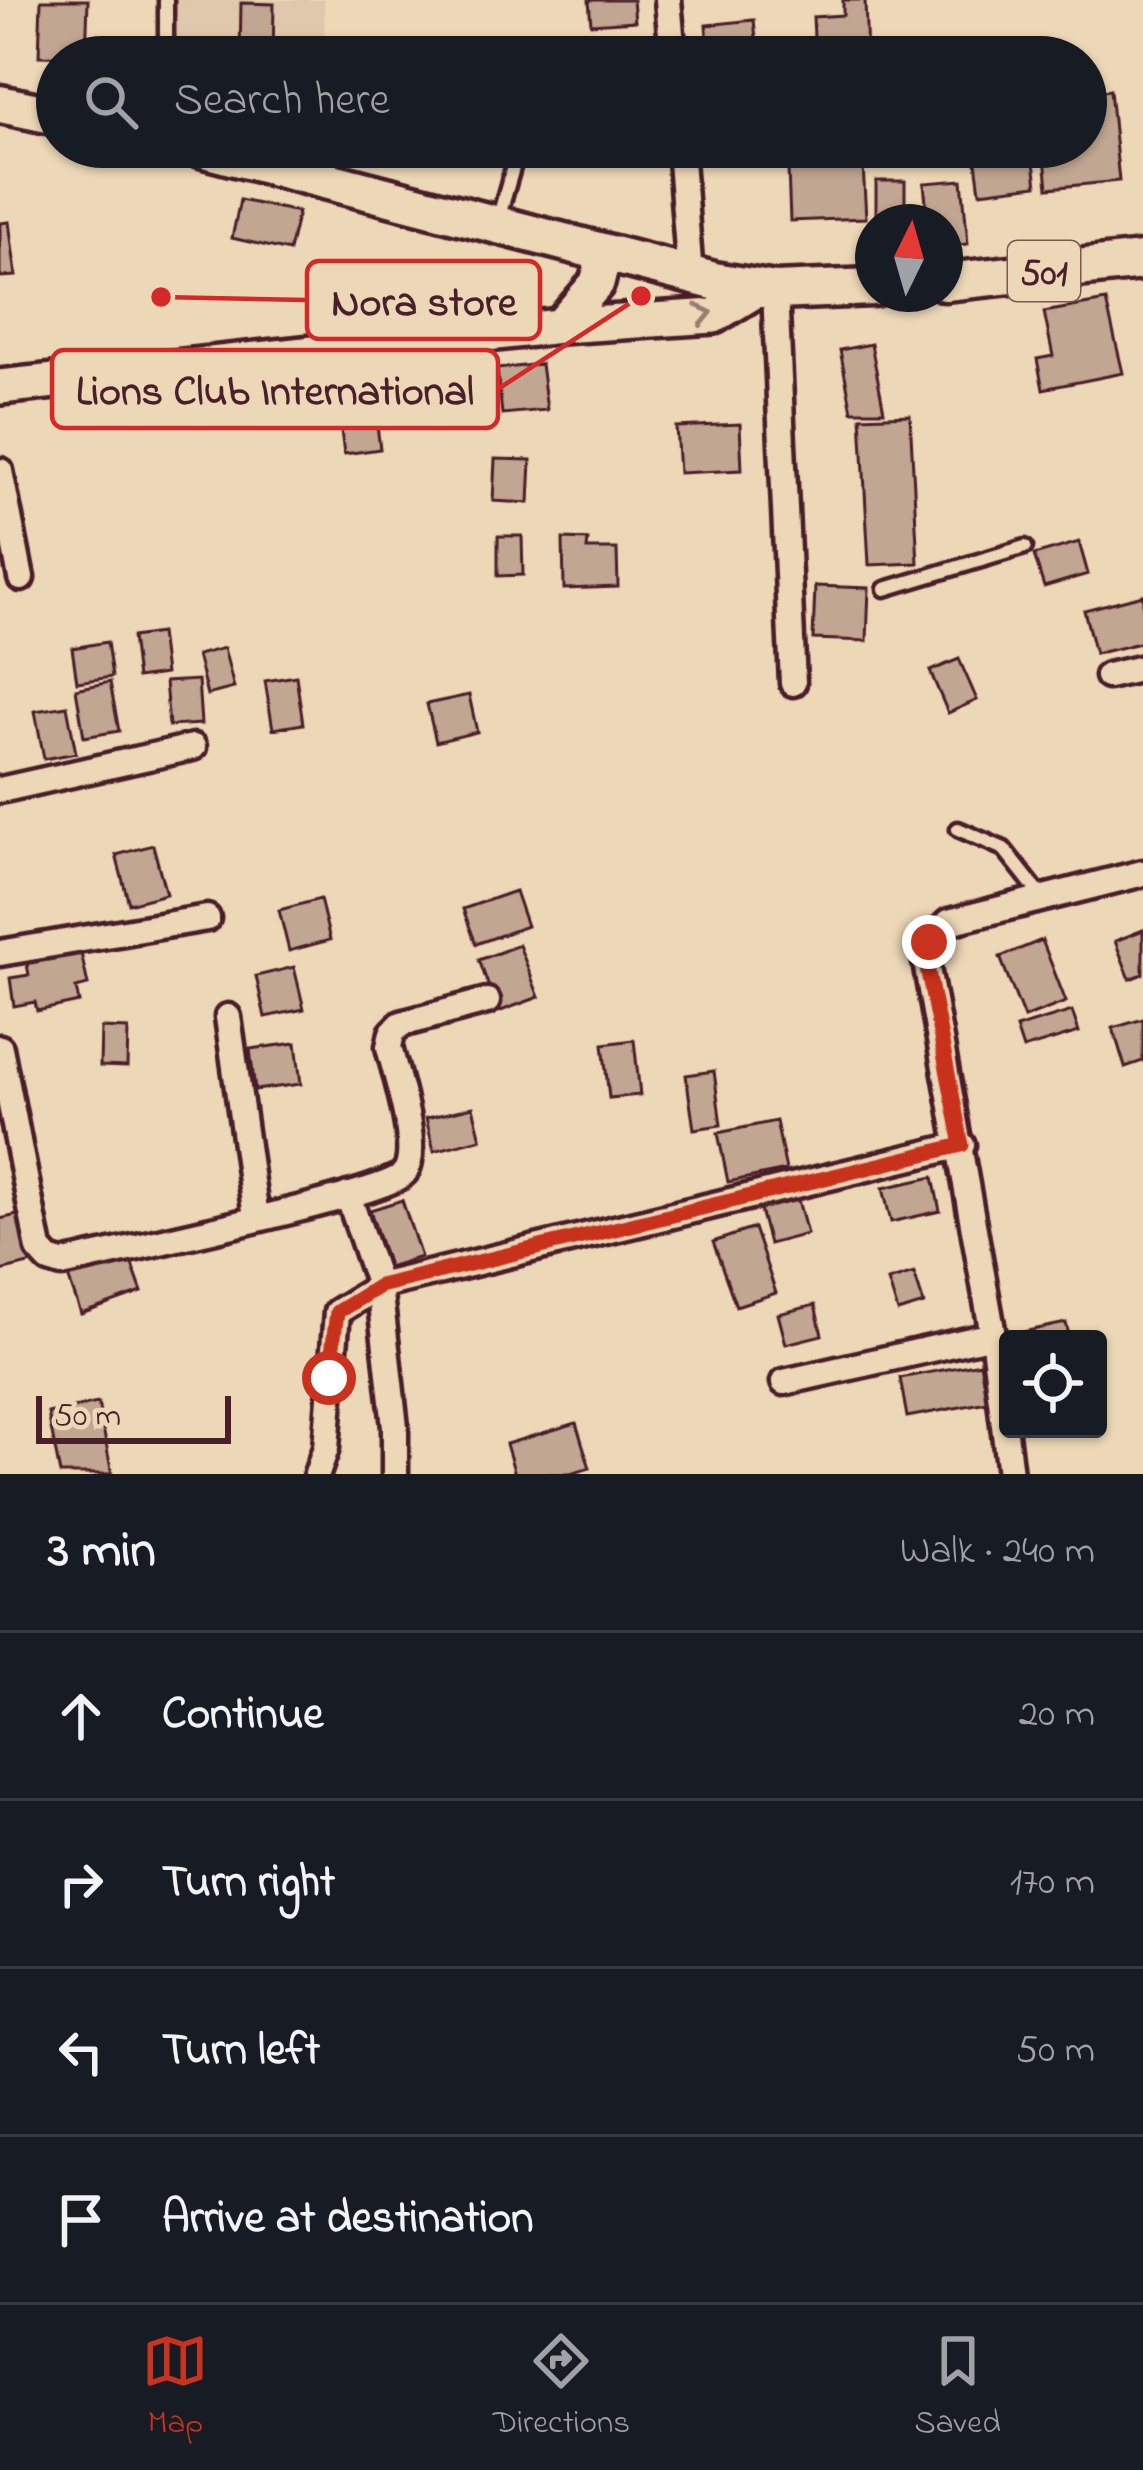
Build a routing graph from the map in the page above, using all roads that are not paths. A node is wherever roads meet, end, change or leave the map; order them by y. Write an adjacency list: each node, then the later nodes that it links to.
1 (166, 0): 3 (lane)
2 (668, 0): 4 (street)
3 (166, 36)
4 (671, 36)
5 (0, 104): 6 (main road)
6 (36, 112)
7 (279, 168): 10 (main road)
8 (513, 168): 10 (lane)
9 (682, 168): 13 (street)
10 (496, 224): 11 (main road)
11 (604, 255): 13 (main road); 17 (main road)
12 (1143, 261): 14 (main road, 501)
13 (690, 276): 16 (main road)
14 (963, 280)
15 (855, 288): 16 (main road)
16 (766, 290): 17 (main road, one-way to 16); 25 (street)
17 (560, 326): 18 (main road)
18 (0, 387)
19 (0, 471): 21 (street)
20 (1025, 547): 22 (lane)
21 (21, 578)
22 (885, 589)
23 (1143, 668): 24 (street)
24 (1108, 676)
25 (793, 683)
26 (193, 747): 27 (street)
27 (0, 790)
28 (958, 829): 30 (lane)
29 (1143, 873): 30 (street)
30 (1042, 897): 36 (street)
31 (207, 918): 32 (street)
32 (0, 953)
33 (487, 1001): 37 (street)
34 (228, 1017): 38 (street)
35 (0, 1048): 38 (street)
36 (962, 1145): 39 (street); 40 (street)
37 (348, 1196): 38 (street); 39 (street)
38 (256, 1217)
39 (379, 1286): 42 (street); 43 (street)
40 (993, 1335): 41 (street); 44 (street)
41 (784, 1382)
42 (317, 1474)
43 (395, 1474)
44 (1010, 1474)

